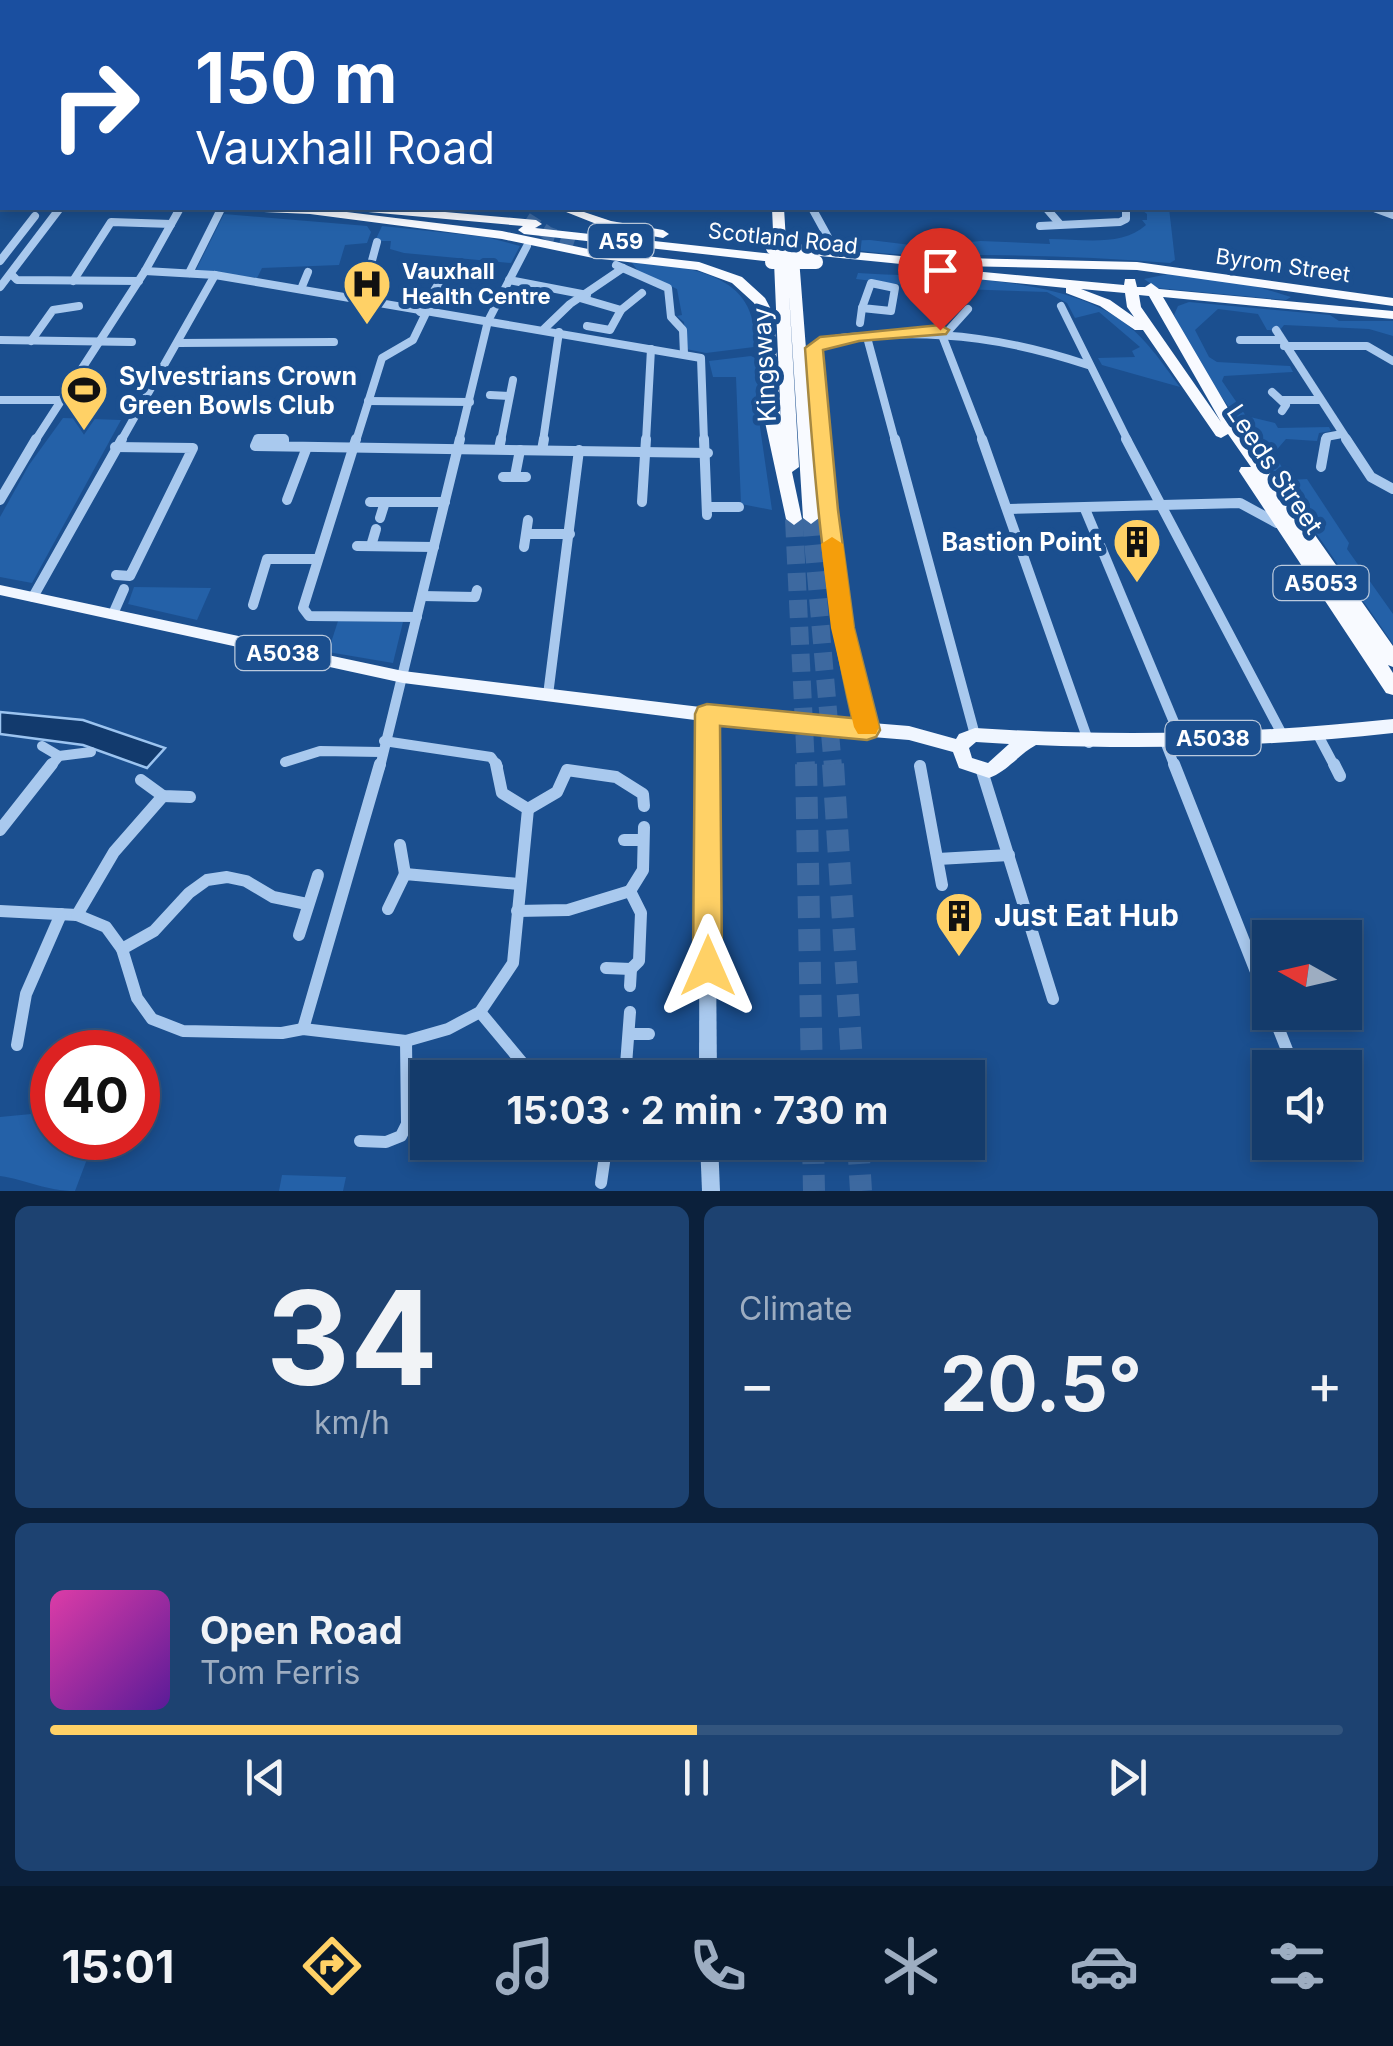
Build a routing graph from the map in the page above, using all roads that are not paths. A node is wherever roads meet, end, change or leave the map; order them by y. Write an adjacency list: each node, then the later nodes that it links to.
1 (59, 210): 17 (street)
2 (179, 210): 14 (street)
3 (304, 210): 6 (highway, Kingsway); 23 (highway, Scotland Road / A59)
4 (388, 210): 20 (highway, Scotland Road / A59)
5 (568, 210): 20 (highway)
6 (778, 210)
7 (788, 210): 123 (highway, Kingsway)
8 (813, 210): 22 (street)
9 (1048, 210): 13 (street)
10 (1126, 210): 13 (street)
11 (220, 211): 33 (street)
12 (35, 216): 16 (street)
13 (1059, 223): 15 (street)
14 (172, 224): 30 (street); 39 (street)
15 (1040, 226)
16 (16, 241): 17 (street); 25 (street)
17 (35, 242): 34 (street)
18 (377, 242): 54 (street)
19 (576, 243): 23 (highway)
20 (717, 243): 23 (highway, Scotland Road / A59)
21 (527, 246): 37 (street)
22 (834, 248)
23 (773, 256): 24 (highway, bridge)
24 (815, 257): 26 (highway, Scotland Road); 36 (highway, Scotland Road)
25 (0, 261)
26 (989, 262): 27 (highway, Scotland Road); 36 (highway)
27 (1014, 263): 28 (highway, Scotland Road); 38 (highway)
28 (1060, 264): 29 (highway, Scotland Road); 42 (highway)
29 (1167, 270): 42 (highway); 43 (highway, Byrom Street)
30 (145, 271): 33 (street); 40 (street)
31 (447, 271): 45 (street)
32 (308, 272): 46 (street)
33 (189, 273): 35 (street)
34 (11, 274): 39 (street); 44 (street)
35 (216, 275): 46 (street); 81 (street)
36 (996, 277): 38 (highway, Scotland Road)
37 (510, 280): 51 (street); 65 (street)
38 (1021, 280): 41 (highway, Scotland Road)
39 (73, 281): 40 (street)
40 (138, 281): 78 (street)
41 (1044, 282): 42 (highway, Scotland Road); 75 (highway)
42 (1132, 283): 47 (highway, Scotland Road); 75 (highway, Leeds Street / A5053)
43 (1277, 284): 53 (highway, Byrom Street); 57 (highway)
44 (0, 287)
45 (436, 289): 48 (street); 62 (street)
46 (301, 290): 54 (street)
47 (1155, 291): 50 (highway, Scotland Road); 63 (highway, Leeds Street / A5053)
48 (467, 292)
49 (642, 292): 60 (street)
50 (1178, 293): 52 (highway, Byrom Street)
51 (584, 297): 60 (street); 69 (street); 84 (street)
52 (1196, 297): 57 (highway, Byrom Street); 63 (highway)
53 (1393, 300)
54 (361, 301): 62 (street)
55 (79, 306): 77 (street)
56 (1061, 306): 86 (street)
57 (1288, 306): 64 (highway, Byrom Street)
58 (862, 308): 61 (street); 61 (street); 66 (street)
59 (968, 309): 70 (street)
60 (621, 310): 68 (street)
61 (891, 311): 67 (street)
62 (423, 313): 65 (street); 94 (street)
63 (1168, 314): 142 (highway, Leeds Street / A5053)
64 (1393, 315)
65 (488, 321): 69 (street); 95 (street)
66 (860, 323)
67 (904, 325): 70 (street); 73 (street)
68 (587, 326)
69 (544, 329): 72 (street)
70 (944, 330): 86 (street); 122 (street)
71 (1276, 330): 82 (street)
72 (559, 332): 83 (street); 104 (street)
73 (870, 336): 148 (street); 150 (street)
74 (0, 340): 77 (street)
75 (1156, 340): 110 (highway, Leeds Street / A5053)
76 (1240, 340): 82 (street)
77 (31, 341): 78 (street)
78 (99, 342): 79 (street); 92 (street)
79 (132, 342)
80 (334, 342): 81 (street)
81 (178, 343): 97 (street)
82 (1282, 343): 85 (street); 93 (street)
83 (651, 349): 84 (street); 106 (street)
84 (684, 354): 107 (street)
85 (1393, 361)
86 (1088, 365): 119 (street)
87 (513, 380): 90 (street)
88 (1272, 392): 93 (street)
89 (490, 396): 90 (street)
90 (509, 396): 102 (street)
91 (0, 400): 92 (street)
92 (61, 400): 113 (street)
93 (1320, 400): 96 (street)
94 (368, 401): 95 (street); 100 (street)
95 (470, 402): 101 (street)
96 (1342, 434): 108 (street); 111 (street)
97 (115, 446): 133 (street); 137 (street)
98 (284, 446): 99 (street)
99 (307, 447): 100 (street); 112 (street)
100 (351, 448): 101 (street); 132 (street)
101 (458, 448): 102 (street); 116 (street)
102 (498, 449): 103 (street)
103 (520, 450): 104 (street); 109 (street)
104 (542, 450): 105 (street)
105 (579, 450): 106 (street); 127 (street)
106 (647, 451): 107 (street); 117 (street)
107 (708, 453): 120 (street)
108 (1320, 466)
109 (515, 476)
110 (1252, 477): 118 (street); 125 (highway, Leeds Street / A5053)
111 (1393, 493)
112 (276, 494)
113 (0, 500)
114 (370, 502): 115 (street)
115 (385, 502): 116 (street); 129 (street)
116 (445, 502): 130 (street)
117 (642, 502)
118 (1240, 503): 119 (street); 125 (street)
119 (1161, 506): 121 (street); 151 (street)
120 (740, 507)
121 (1085, 509): 122 (street); 152 (street)
122 (1008, 510): 154 (street)
123 (811, 518)
124 (528, 520): 126 (street)
125 (1285, 530): 144 (highway, Leeds Street / A5053)
126 (526, 534): 127 (street); 131 (street)
127 (570, 534): 145 (street)
128 (357, 546): 129 (street)
129 (371, 546): 130 (street)
130 (434, 547): 136 (street)
131 (524, 547)
132 (318, 559): 139 (street); 141 (street)
133 (116, 575)
134 (124, 589): 140 (street)
135 (0, 590): 137 (main road, A5038)
136 (422, 596): 138 (street); 141 (street)
137 (32, 597): 140 (main road, A5038)
138 (476, 597)
139 (253, 605)
140 (113, 614): 143 (main road, A5038)
141 (417, 616): 143 (street)
142 (1393, 660)
143 (403, 677): 145 (main road, A5038); 157 (street)
144 (1393, 688)
145 (548, 695): 146 (main road, A5038)
146 (707, 714): 148 (main road, A5038); 202 (street)
147 (1393, 726): 149 (main road, A5038)
148 (867, 730): 156 (main road, A5038)
149 (1318, 735): 151 (main road, A5038); 164 (street)
150 (982, 736): 153 (main road, A5038); 156 (main road); 160 (main road)
151 (1283, 736): 152 (main road, A5038)
152 (1172, 739): 154 (main road, A5038); 188 (street)
153 (1033, 741): 154 (main road, A5038); 160 (main road)
154 (1089, 743)
155 (42, 746): 159 (street)
156 (960, 746): 163 (main road)
157 (382, 747): 161 (street); 169 (street); 195 (street)
158 (91, 752): 159 (street)
159 (59, 756): 170 (street)
160 (1003, 760): 163 (main road)
161 (285, 762)
162 (920, 766): 174 (street)
163 (982, 771): 173 (street)
164 (1340, 776)
165 (141, 780): 166 (street)
166 (162, 796): 167 (street); 185 (street)
167 (190, 797)
168 (644, 806): 169 (street)
169 (528, 809): 177 (street)
170 (0, 830)
171 (624, 840): 179 (street)
172 (400, 845): 176 (street)
173 (1009, 855): 174 (street); 192 (street)
174 (938, 859): 178 (street)
175 (318, 874): 180 (street)
176 (404, 874): 177 (street); 181 (street)
177 (519, 884): 183 (street)
178 (942, 886)
179 (630, 890): 183 (street); 190 (street)
180 (307, 904): 186 (street); 187 (street)
181 (388, 909)
182 (0, 911): 184 (street)
183 (517, 911): 193 (street)
184 (61, 914): 185 (street); 199 (street)
185 (77, 915): 187 (street)
186 (299, 935)
187 (122, 949): 195 (street)
188 (1252, 958)
189 (606, 968): 190 (street)
190 (631, 968): 191 (street)
191 (630, 986)
192 (1052, 999)
193 (480, 1012): 198 (street); 200 (street)
194 (630, 1012): 196 (street)
195 (302, 1030): 198 (street)
196 (629, 1034): 197 (street); 201 (street)
197 (648, 1034)
198 (406, 1040): 203 (street)
199 (16, 1045)
200 (520, 1060)
201 (627, 1060)
202 (708, 1060)
203 (360, 1142)
204 (604, 1160): 206 (street)
205 (710, 1160): 207 (street)
206 (600, 1183)
207 (711, 1191)

